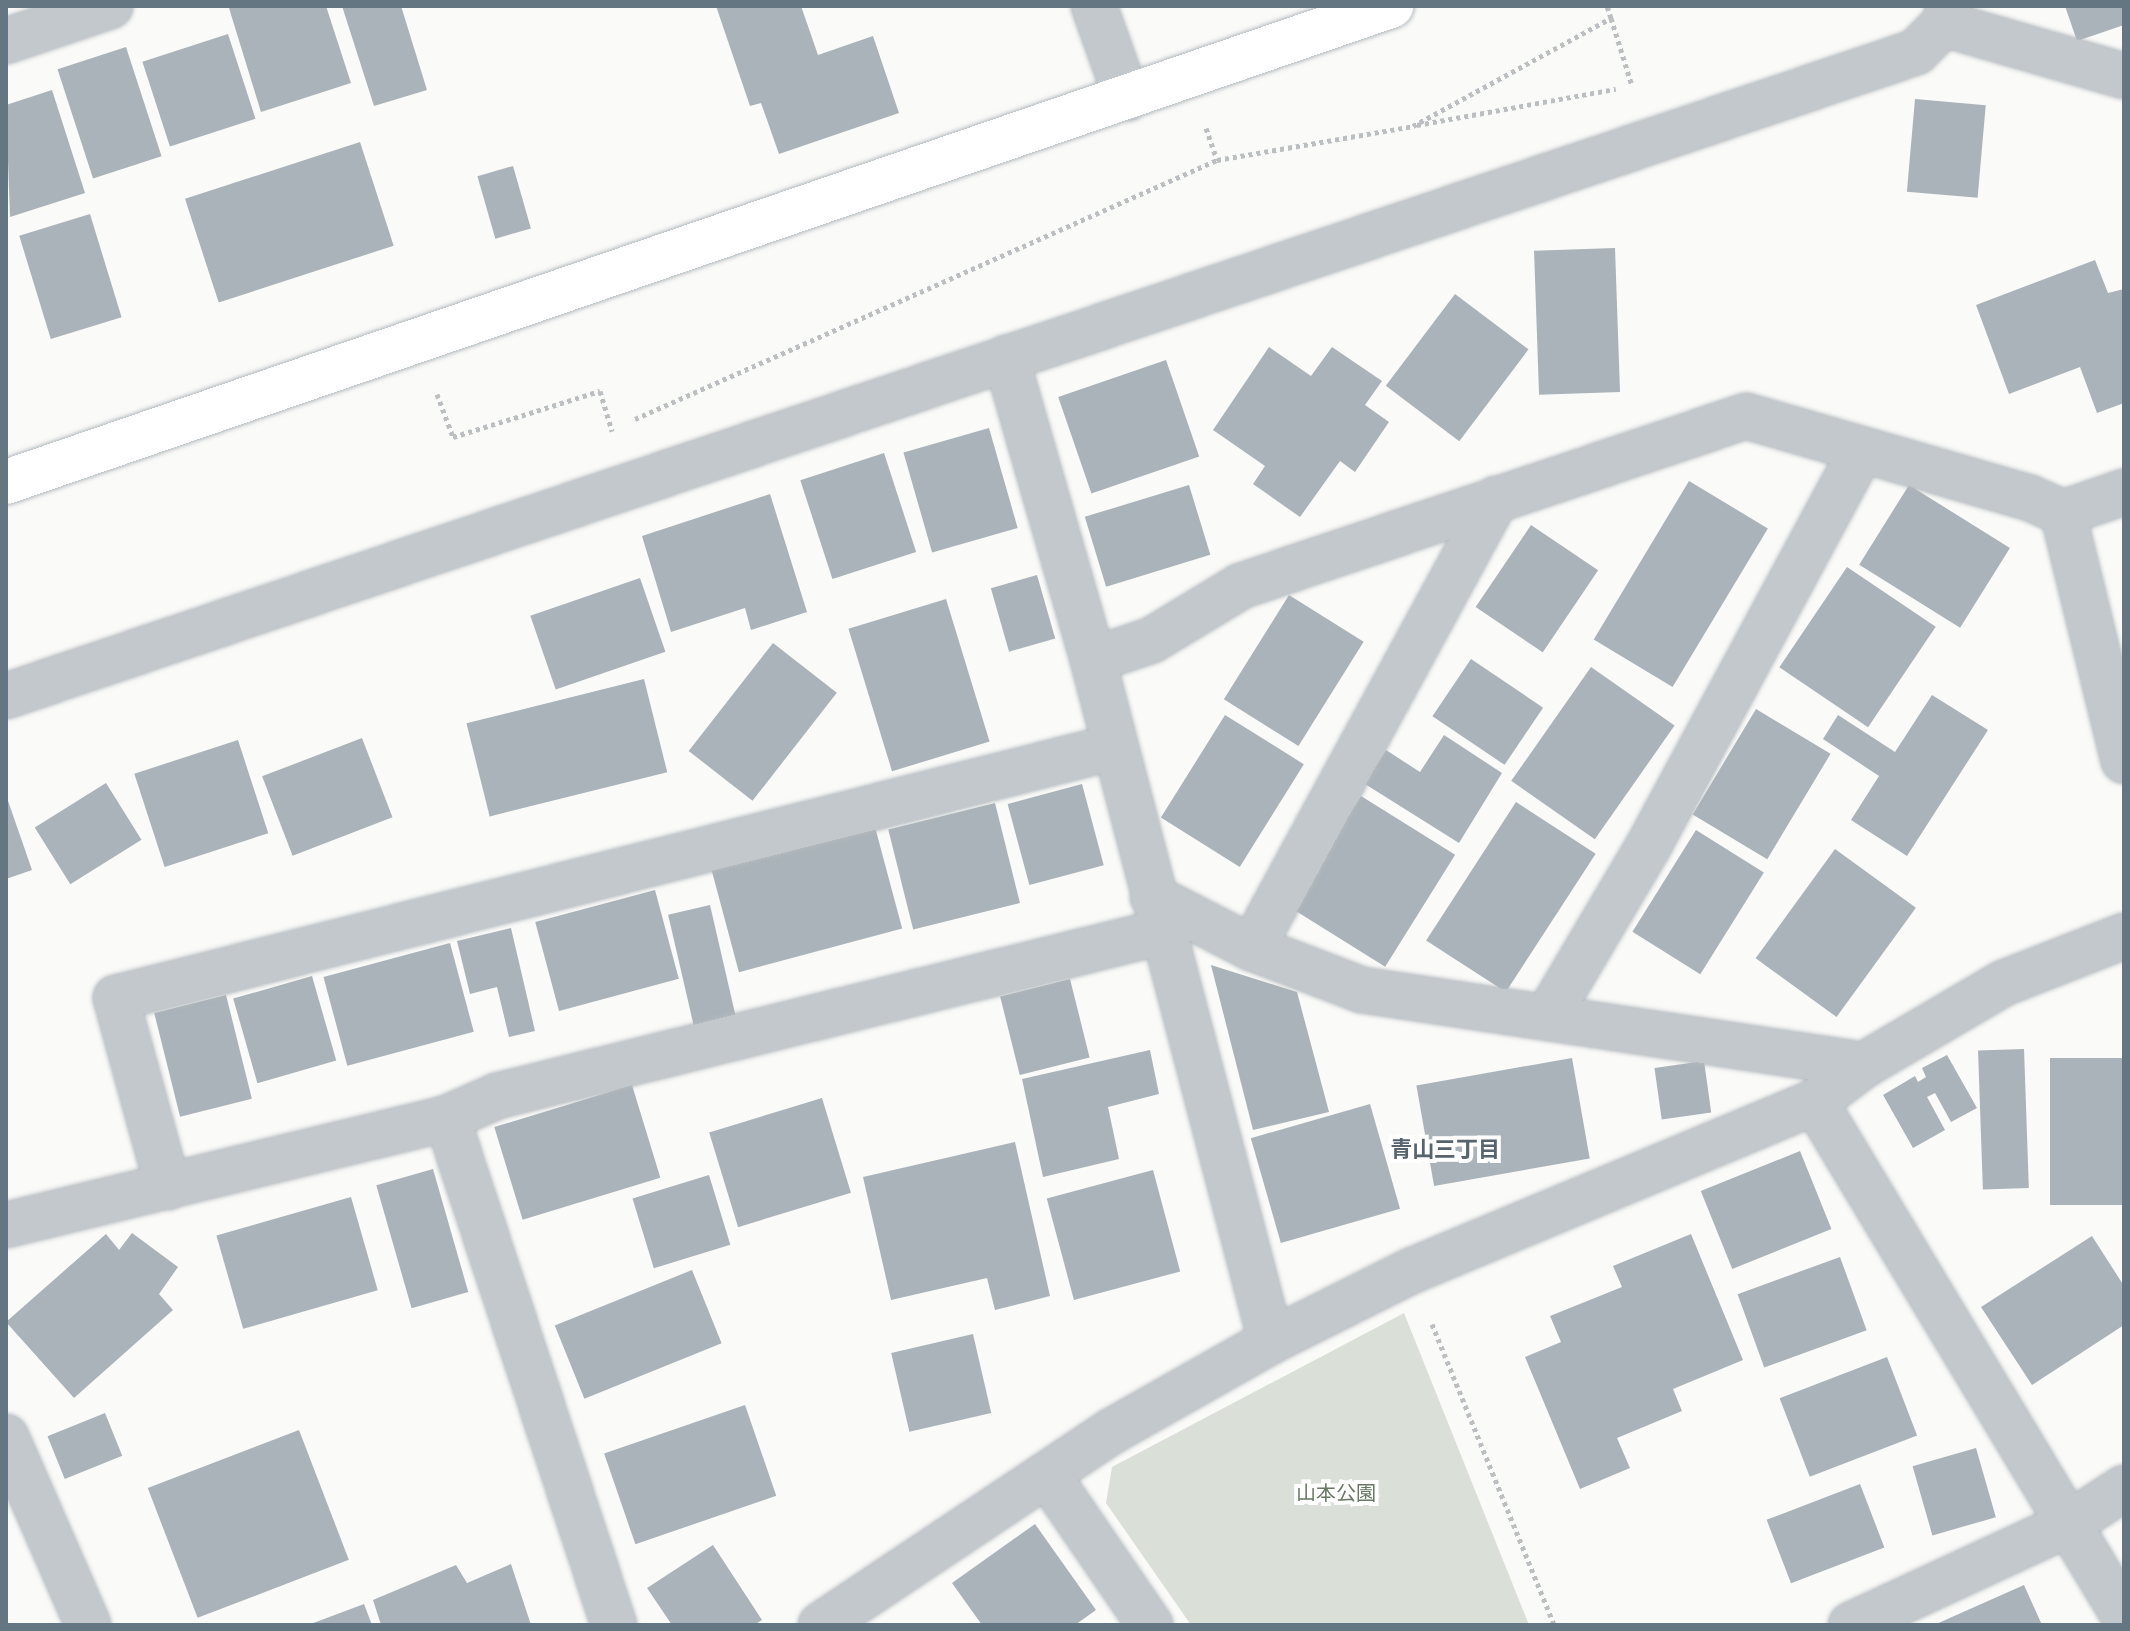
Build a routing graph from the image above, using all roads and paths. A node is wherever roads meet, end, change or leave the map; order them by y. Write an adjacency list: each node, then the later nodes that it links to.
1 (110, 6): 7 (street)
2 (1094, 6): 10 (street)
3 (1391, 6): 10 (street)
4 (1607, 6): 6 (path)
5 (1947, 15): 8 (street); 13 (street)
6 (1611, 18): 9 (path); 11 (path)
7 (6, 41)
8 (2124, 76)
9 (1632, 86): 11 (path); 13 (path)
10 (1127, 98): 20 (street)
11 (1413, 126): 14 (path)
12 (1205, 127): 14 (path)
13 (1649, 142): 15 (street)
14 (1217, 160): 18 (path)
15 (1006, 358): 24 (street); 25 (street)
16 (435, 387): 17 (path)
17 (600, 391)
18 (597, 435)
19 (1861, 451): 22 (street); 23 (street); 31 (street)
20 (6, 482)
21 (2124, 492): 23 (street)
22 (1496, 499): 24 (street); 30 (street)
23 (2063, 513): 27 (street)
24 (1093, 660): 26 (street)
25 (6, 696)
26 (1114, 747): 28 (street); 35 (street)
27 (2124, 761)
28 (1157, 914): 30 (street); 34 (street); 38 (street)
29 (2124, 936): 32 (street)
30 (1252, 948): 31 (street)
31 (1548, 1016): 32 (street)
32 (1864, 1065): 33 (street)
33 (1815, 1102): 37 (street); 42 (street)
34 (447, 1118): 35 (street); 45 (street)
35 (168, 1187): 36 (street)
36 (6, 1225)
37 (1411, 1271): 38 (street); 48 (path)
38 (1271, 1341): 40 (street)
39 (6, 1437): 44 (street)
40 (1048, 1476): 46 (street); 47 (street)
41 (2124, 1488): 42 (street)
42 (2069, 1524): 43 (street); 49 (street)
43 (2124, 1616)
44 (88, 1625)
45 (614, 1625)
46 (821, 1625)
47 (1150, 1625)
48 (1554, 1625)
49 (1851, 1625)

